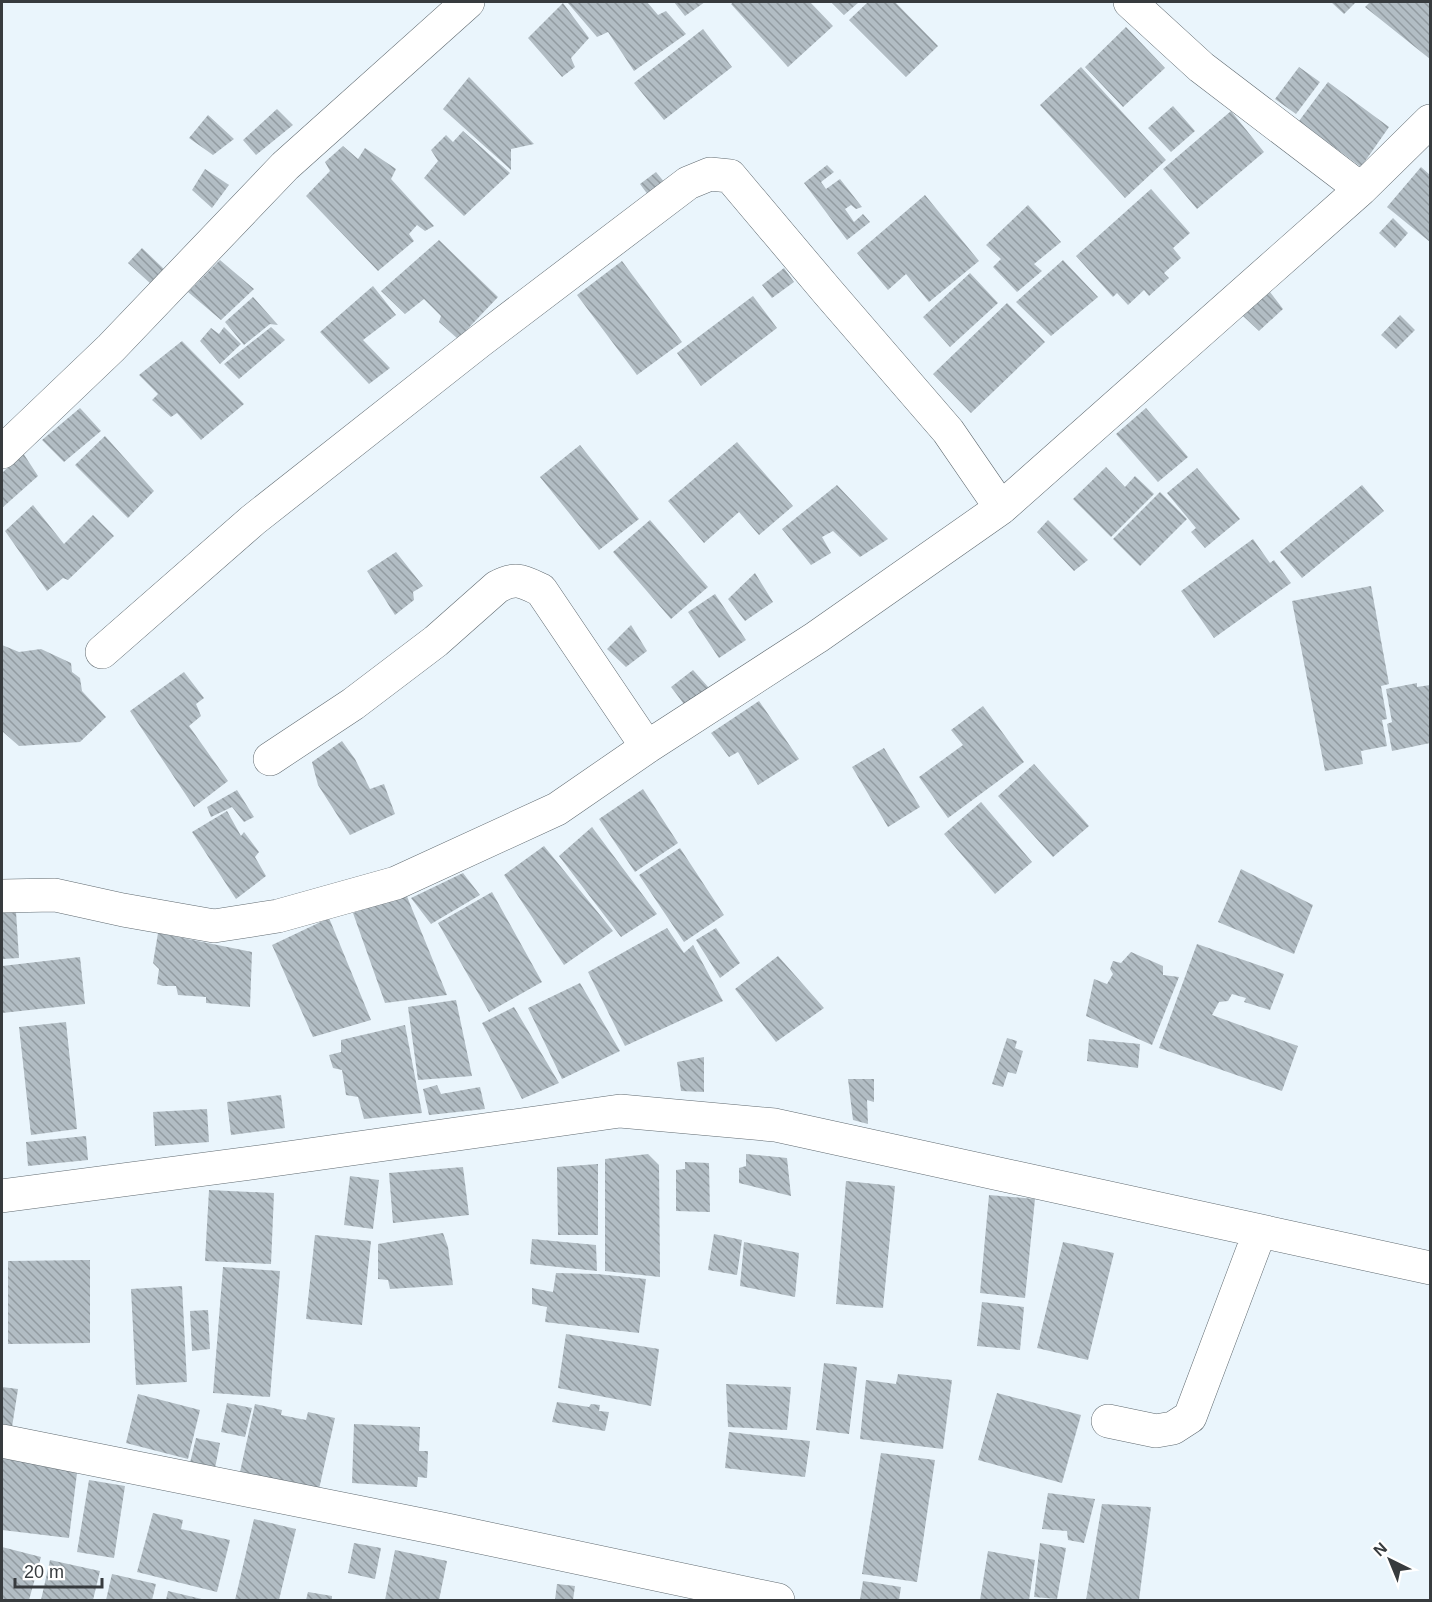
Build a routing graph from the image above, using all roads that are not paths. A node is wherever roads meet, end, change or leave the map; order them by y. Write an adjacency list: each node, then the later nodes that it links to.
1 (468, 2): 5 (street)
2 (1130, 2): 4 (street)
3 (1431, 121): 4 (street)
4 (1361, 189): 6 (street)
5 (2, 452)
6 (1001, 508): 7 (street); 8 (street)
7 (102, 652)
8 (646, 747): 9 (street); 10 (street)
9 (270, 759)
10 (2, 896)
11 (2, 1196): 12 (street)
12 (1260, 1231): 13 (street); 14 (street)
13 (1431, 1268)
14 (1108, 1421)
15 (2, 1441): 16 (street)
16 (778, 1600)

